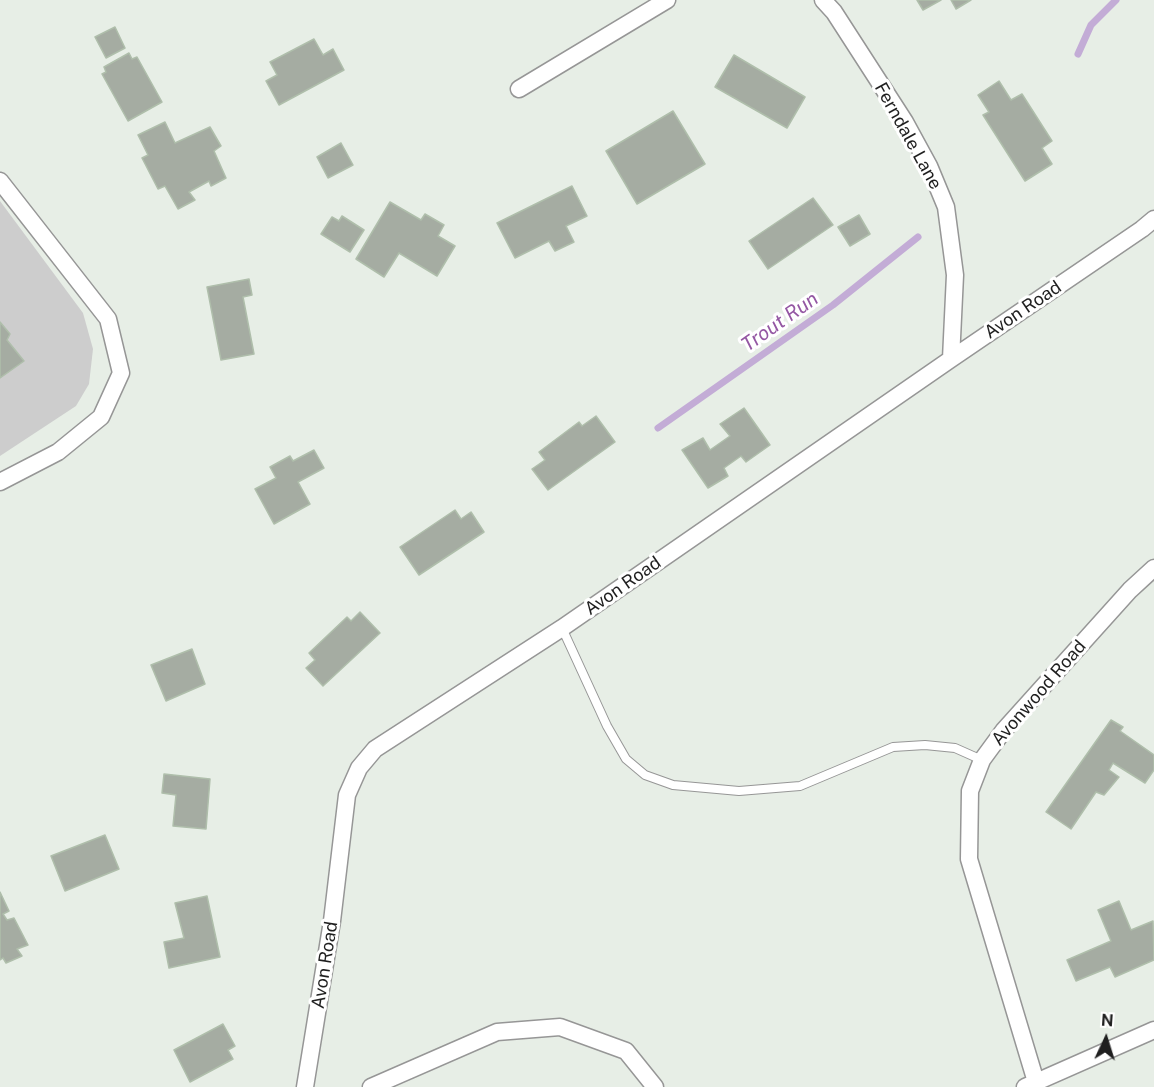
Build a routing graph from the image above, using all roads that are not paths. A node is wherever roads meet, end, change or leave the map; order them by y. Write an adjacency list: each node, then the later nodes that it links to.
1 (667, 0): 3 (street)
2 (823, 0): 6 (street, Ferndale Lane)
3 (519, 89)
4 (0, 181): 7 (street)
5 (1154, 219): 6 (street, Avon Road)
6 (951, 359): 9 (street, Avon Road)
7 (0, 482)
8 (1154, 568): 10 (street, Avonwood Road)
9 (562, 628): 10 (lane); 13 (street, Avon Road)
10 (982, 760): 12 (street, Avonwood Road)
11 (1154, 1030): 12 (street)
12 (1030, 1084)
13 (305, 1087)
14 (371, 1087): 15 (street)
15 (655, 1087)

